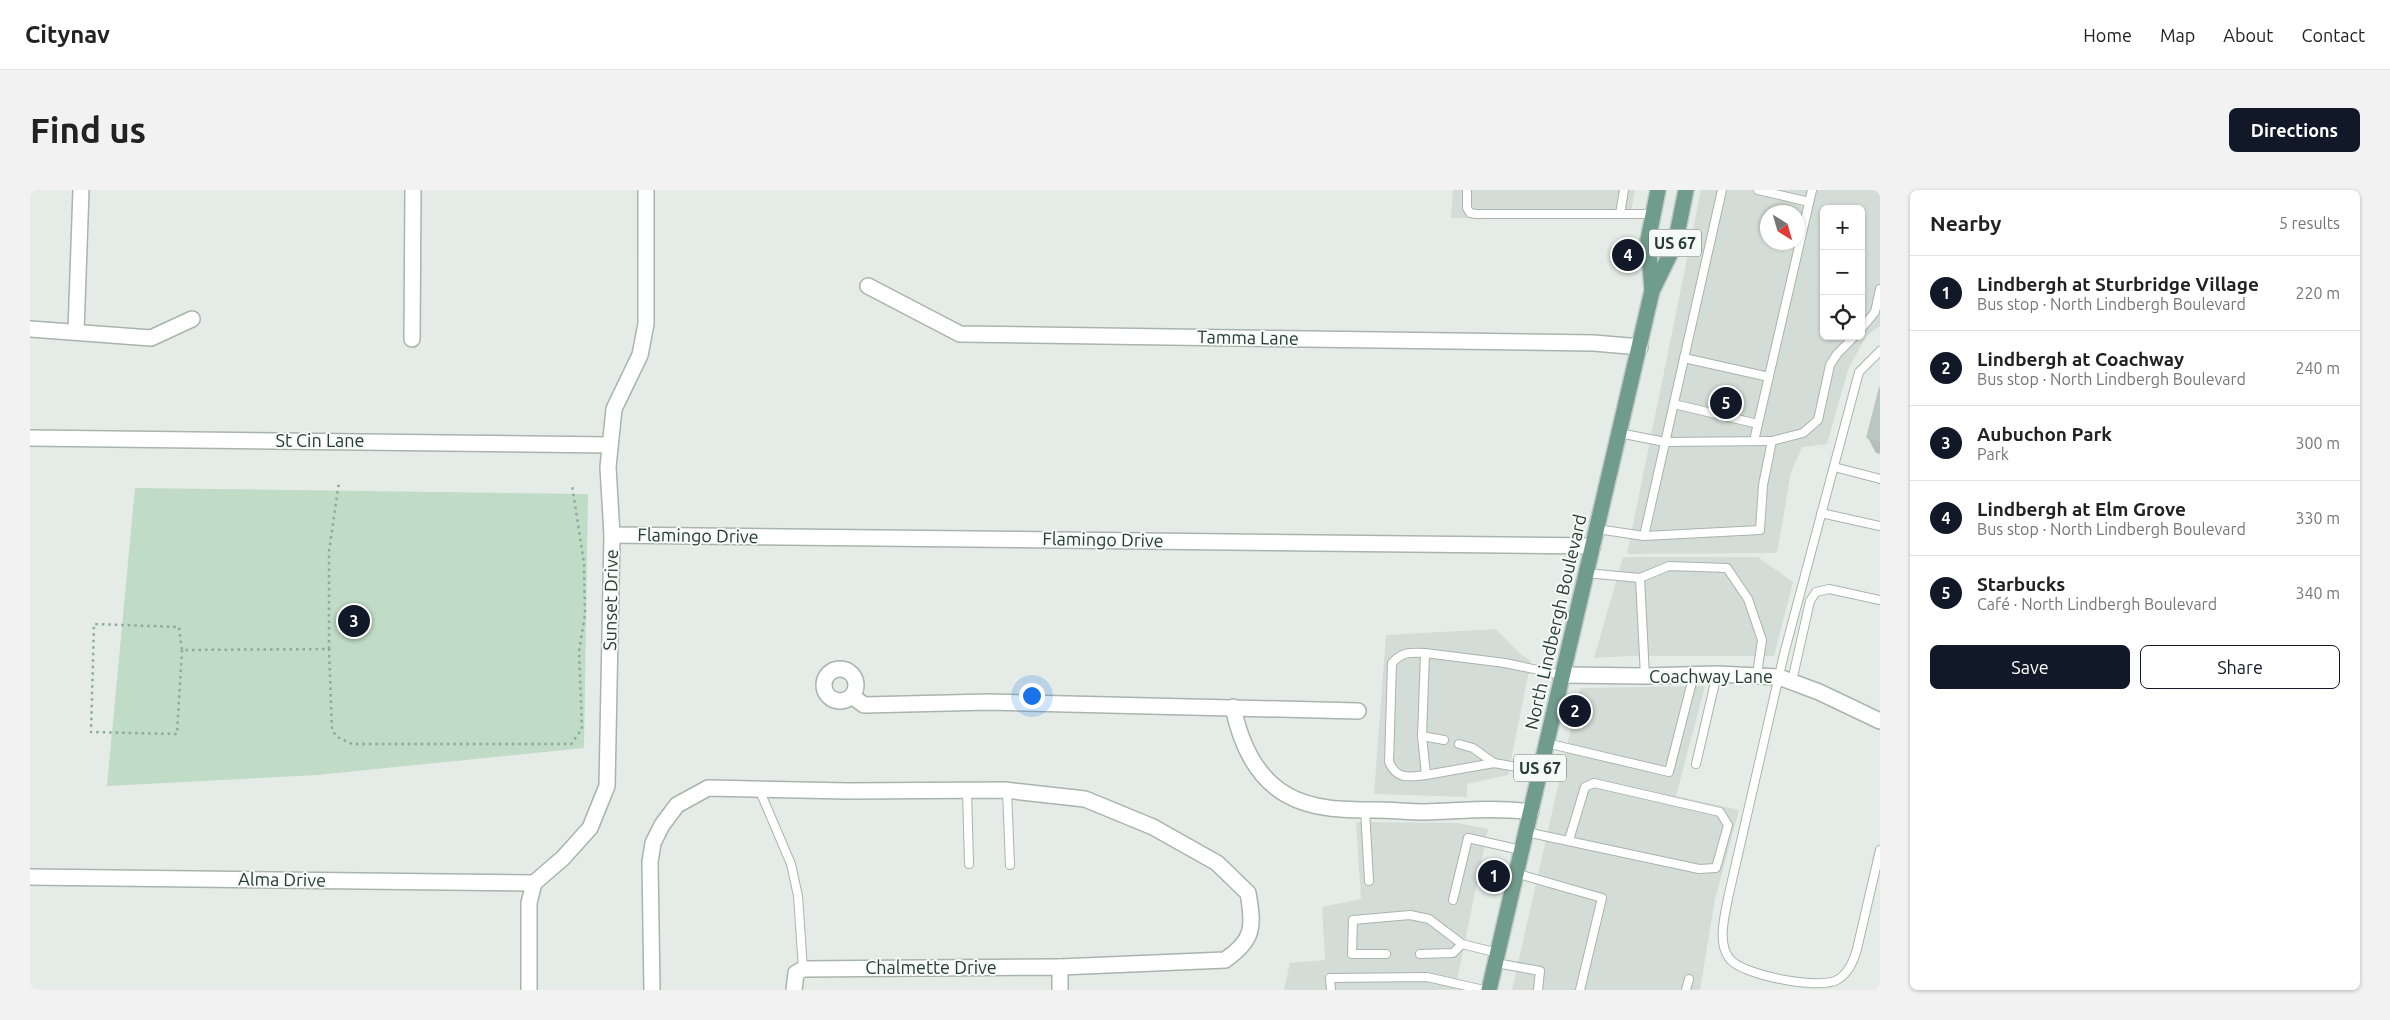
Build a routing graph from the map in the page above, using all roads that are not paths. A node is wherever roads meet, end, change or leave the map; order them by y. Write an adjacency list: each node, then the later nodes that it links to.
1 (81, 190): 20 (street)
2 (413, 190): 21 (street)
3 (646, 190): 34 (street, Sunset Drive)
4 (1467, 190): 12 (lane)
5 (1624, 190): 12 (lane)
6 (1658, 190): 13 (main road, North Lindbergh Boulevard / US 67)
7 (1686, 190): 16 (main road, North Lindbergh Boulevard / US 67)
8 (1722, 190): 25 (lane)
9 (1758, 190): 11 (lane)
10 (1812, 190): 11 (lane)
11 (1810, 202): 26 (lane)
12 (1620, 214): 13 (lane)
13 (1654, 214): 16 (main road, North Lindbergh Boulevard / US 67)
14 (868, 286): 23 (street, Tamma Lane)
15 (1880, 289): 18 (lane)
16 (1652, 291): 23 (main road, North Lindbergh Boulevard / US 67)
17 (192, 319): 20 (street)
18 (1865, 324)
19 (30, 329): 20 (street)
20 (76, 331)
21 (412, 339)
22 (1851, 340): 32 (lane)
23 (1640, 347): 29 (main road, North Lindbergh Boulevard / US 67)
24 (1880, 351): 35 (lane)
25 (1684, 358): 26 (lane); 27 (lane)
26 (1769, 377): 28 (lane)
27 (1674, 404): 28 (lane); 33 (lane)
28 (1758, 424): 31 (lane)
29 (1619, 433): 33 (lane); 39 (main road, North Lindbergh Boulevard / US 67)
30 (30, 438): 34 (street, St Cin Lane)
31 (1754, 441): 32 (lane); 33 (lane)
32 (1772, 441): 41 (lane)
33 (1665, 442): 41 (lane)
34 (610, 445): 40 (street, Sunset Drive)
35 (1834, 467): 36 (lane); 37 (lane)
36 (1880, 479)
37 (1821, 513): 38 (lane); 52 (lane)
38 (1880, 526)
39 (1597, 529): 41 (lane); 42 (main road, North Lindbergh Boulevard / US 67)
40 (612, 535): 42 (street, Flamingo Drive); 79 (street, Sunset Drive)
41 (1644, 536)
42 (1593, 546): 43 (main road, North Lindbergh Boulevard / US 67)
43 (1586, 573): 44 (lane); 50 (main road, North Lindbergh Boulevard / US 67)
44 (1640, 578): 49 (lane); 51 (lane)
45 (1880, 600): 52 (lane)
46 (1425, 652): 50 (lane); 57 (lane); 64 (lane)
47 (1694, 674): 48 (street, Coachway Lane); 51 (street, Coachway Lane); 59 (lane)
48 (1717, 674): 49 (street, Coachway Lane); 62 (lane)
49 (1757, 674): 52 (street, Coachway Lane)
50 (1562, 675): 51 (street, Coachway Lane); 59 (main road, North Lindbergh Boulevard / US 67)
51 (1645, 676)
52 (1785, 679): 56 (street, Coachway Lane); 73 (lane)
53 (852, 696): 54 (street)
54 (1233, 707): 55 (street); 68 (street)
55 (1358, 710)
56 (1880, 721)
57 (1422, 736): 58 (lane); 64 (lane)
58 (1444, 740)
59 (1546, 743): 63 (main road, North Lindbergh Boulevard / US 67)
60 (1459, 744): 61 (lane)
61 (1494, 763): 63 (lane); 64 (lane)
62 (1696, 764)
63 (1540, 771): 69 (main road, North Lindbergh Boulevard / US 67)
64 (1426, 774)
65 (759, 789): 66 (street, Chalmette Drive); 86 (lane); 89 (street, Chalmette Drive)
66 (967, 790): 67 (street, Chalmette Drive); 74 (lane)
67 (1007, 790): 75 (lane); 85 (street, Chalmette Drive)
68 (1365, 810): 69 (street); 78 (lane)
69 (1531, 812): 70 (main road, North Lindbergh Boulevard / US 67)
70 (1526, 832): 71 (lane); 72 (main road, North Lindbergh Boulevard / US 67)
71 (1569, 840): 71 (lane)
72 (1522, 850): 76 (main road, North Lindbergh Boulevard / US 67); 80 (lane)
73 (1880, 850)
74 (969, 864)
75 (1010, 865)
76 (1515, 873): 84 (main road, North Lindbergh Boulevard / US 67); 96 (lane)
77 (30, 878): 79 (street, Alma Drive)
78 (1370, 881)
79 (534, 883): 88 (street)
80 (1453, 900)
81 (1462, 944): 82 (lane); 83 (lane); 84 (lane)
82 (1386, 954)
83 (1420, 954)
84 (1497, 958): 94 (main road, North Lindbergh Boulevard / US 67); 95 (lane)
85 (1060, 967): 86 (street, Chalmette Drive); 91 (street)
86 (802, 969): 90 (street)
87 (1689, 979): 97 (lane)
88 (528, 990)
89 (652, 990)
90 (794, 990)
91 (1060, 990)
92 (1331, 990): 93 (lane)
93 (1484, 990)
94 (1490, 990)
95 (1538, 990)
96 (1580, 990)
97 (1686, 990)

